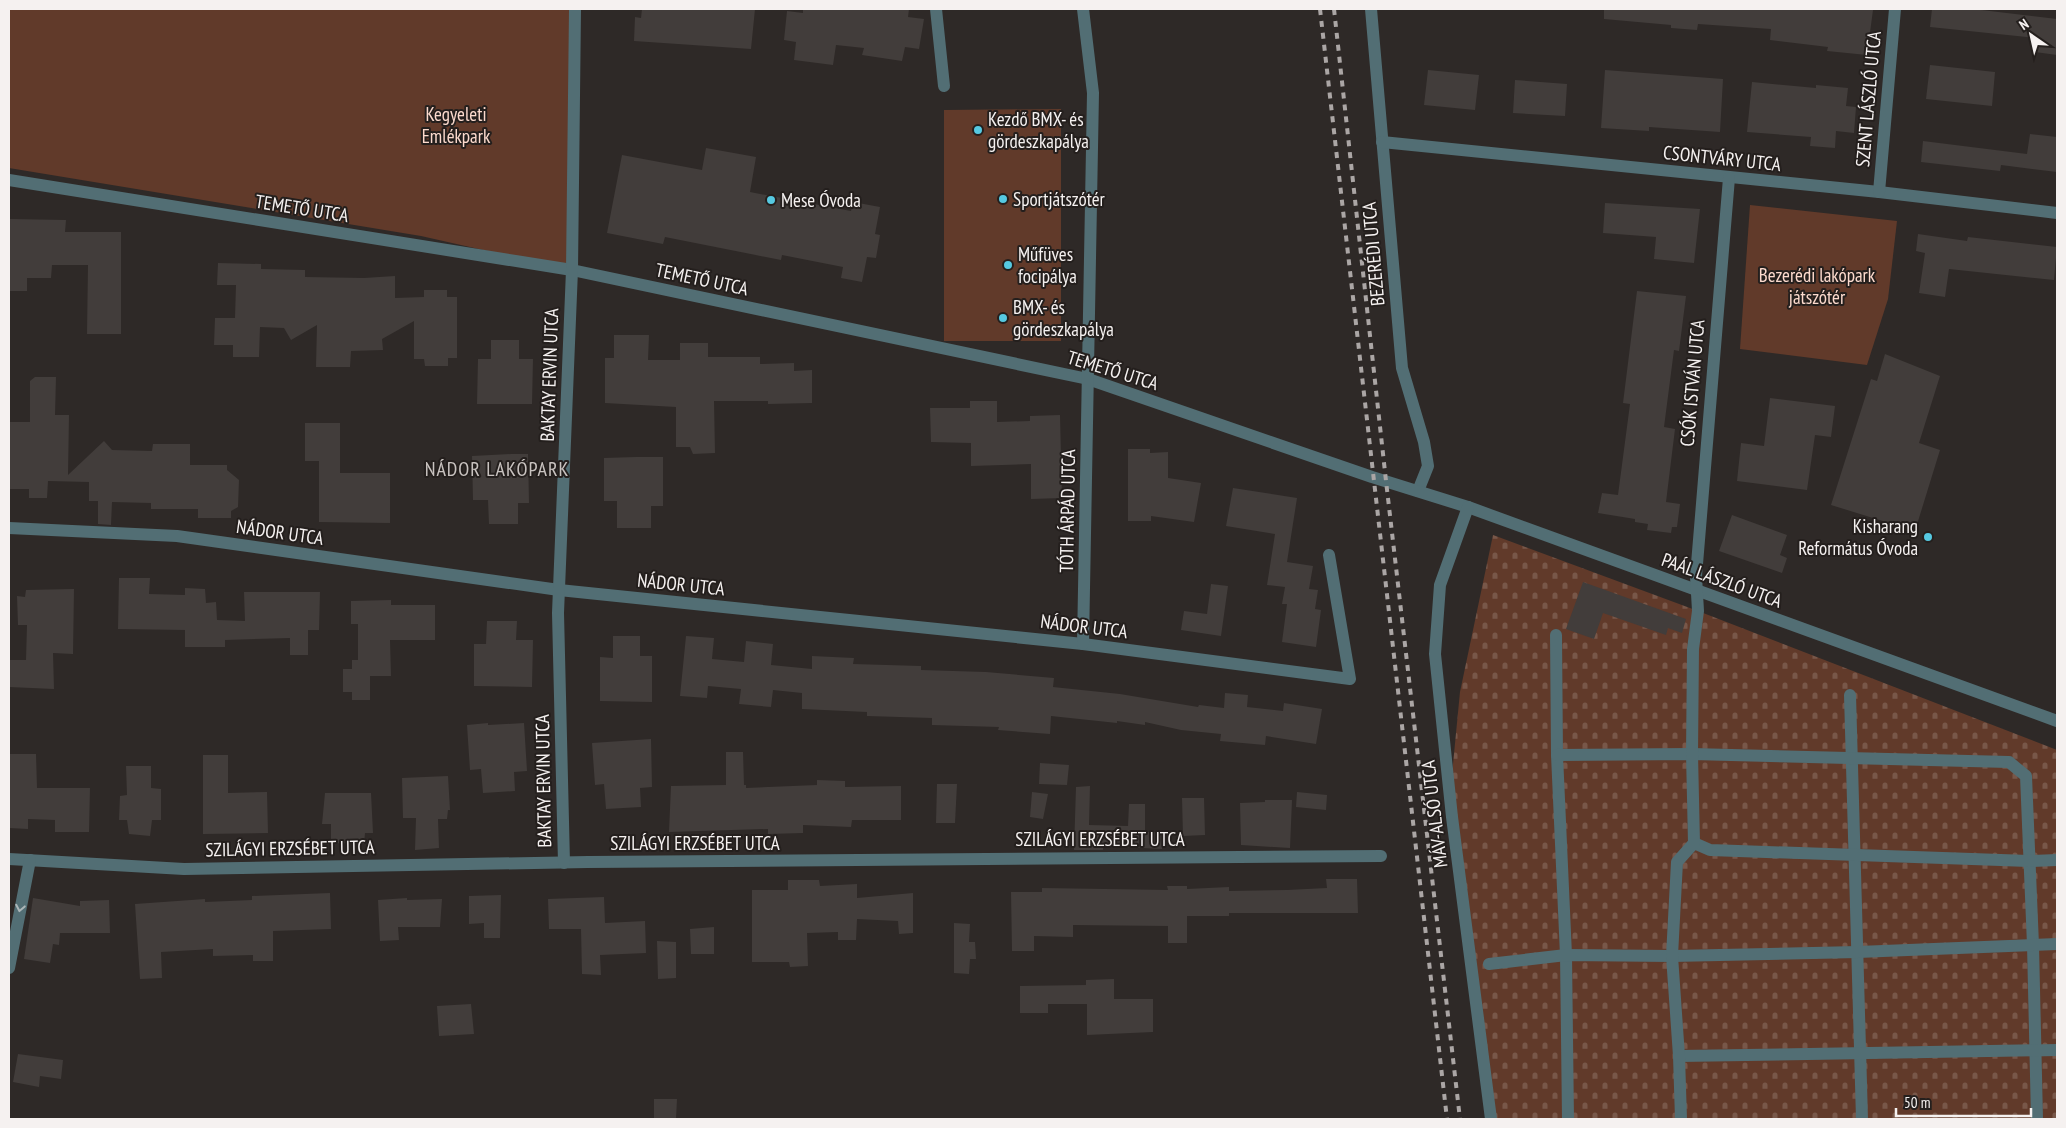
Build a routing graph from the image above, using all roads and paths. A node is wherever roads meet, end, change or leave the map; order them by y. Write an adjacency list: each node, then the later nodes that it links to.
1 (575, 9): 12 (street, BAKTAY ERVIN UTCA)
2 (936, 9): 6 (street)
3 (1083, 9): 13 (street, TÓTH ÁRPÁD UTCA)
4 (1370, 9): 7 (street, BEZERÉDI UTCA)
5 (1895, 9): 10 (street, SZENT LÁSZLÓ UTCA)
6 (944, 86)
7 (1382, 142): 8 (street, CSONTVÁRY UTCA); 15 (street, BEZERÉDI UTCA)
8 (1729, 178): 10 (street, CSONTVÁRY UTCA); 20 (street, CSÓK ISTVÁN UTCA)
9 (9, 180): 12 (street, TEMETŐ UTCA)
10 (1879, 192): 11 (street, CSONTVÁRY UTCA)
11 (2057, 213)
12 (572, 270): 13 (street, TEMETŐ UTCA); 19 (street, BAKTAY ERVIN UTCA)
13 (1088, 379): 14 (street, TEMETŐ UTCA); 22 (street, TÓTH ÁRPÁD UTCA)
14 (1372, 477): 15 (street, PAÁL LÁSZLÓ UTCA)
15 (1418, 491): 16 (street, PAÁL LÁSZLÓ UTCA)
16 (1468, 507): 20 (street, PAÁL LÁSZLÓ UTCA); 47 (street, MÁV-ALSÓ UTCA)
17 (9, 528): 19 (street, NÁDOR UTCA)
18 (1330, 554): 22 (street, NÁDOR UTCA)
19 (559, 590): 22 (street, NÁDOR UTCA); 35 (street, BAKTAY ERVIN UTCA)
20 (1698, 591): 24 (street, PAÁL LÁSZLÓ UTCA); 26 (street, CSÓK ISTVÁN UTCA)
21 (1556, 635): 25 (street)
22 (1083, 644)
23 (1850, 696): 27 (street)
24 (2057, 721)
25 (1557, 754): 26 (street); 39 (street)
26 (1692, 754): 27 (street); 28 (street, CSÓK ISTVÁN UTCA)
27 (1851, 757): 30 (street); 34 (street)
28 (1694, 842): 30 (street); 40 (street)
29 (1381, 856): 35 (street, SZILÁGYI ERZSÉBET UTCA)
30 (1853, 856): 34 (street); 38 (street)
31 (9, 859): 32 (street, SZILÁGYI ERZSÉBET UTCA)
32 (30, 860): 35 (street, SZILÁGYI ERZSÉBET UTCA); 42 (street, one-way to 42)
33 (2057, 860): 34 (street)
34 (2029, 861): 37 (street)
35 (564, 863)
36 (2057, 944): 37 (street)
37 (2033, 945): 38 (street); 43 (street)
38 (1858, 952): 40 (street); 45 (street)
39 (1566, 954): 40 (street); 41 (street); 48 (street)
40 (1672, 956): 46 (street)
41 (1489, 964)
42 (9, 968)
43 (2035, 1050): 44 (street); 45 (street); 51 (street)
44 (2057, 1050)
45 (1859, 1052): 46 (street); 50 (street)
46 (1679, 1056): 49 (street)
47 (1491, 1119)
48 (1568, 1119)
49 (1682, 1119)
50 (1862, 1119)
51 (2037, 1119)

